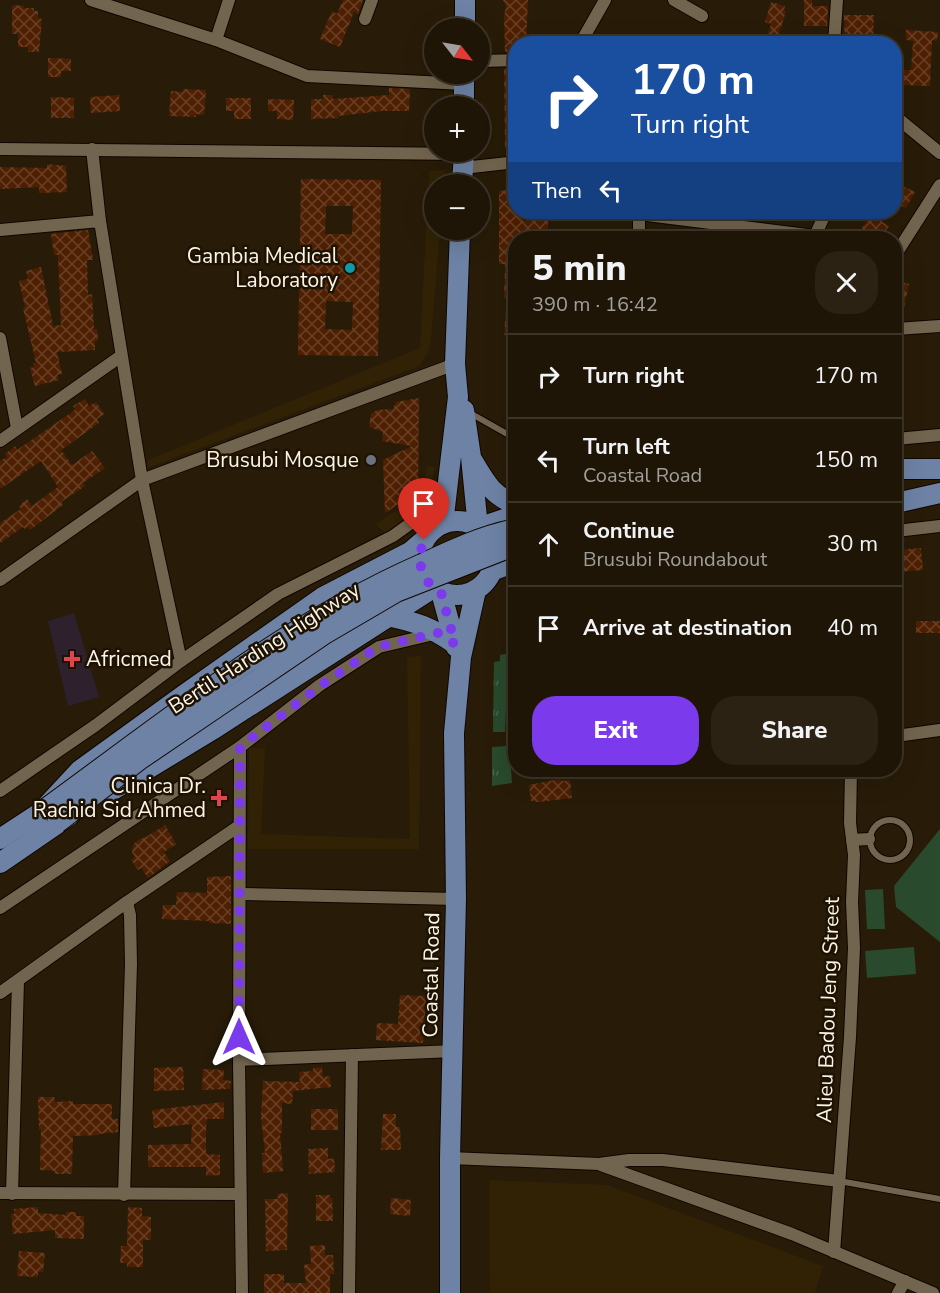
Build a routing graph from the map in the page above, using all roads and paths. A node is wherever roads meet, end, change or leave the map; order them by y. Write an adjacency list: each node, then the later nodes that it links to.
1 (92, 0): 13 (street)
2 (230, 0): 13 (street)
3 (372, 0): 10 (street)
4 (465, 0): 9 (main road)
5 (605, 0): 11 (street)
6 (674, 0): 8 (street)
7 (837, 0): 12 (street)
8 (702, 16)
9 (465, 18)
10 (365, 19)
11 (585, 36)
12 (835, 36)
13 (216, 40): 16 (street)
14 (508, 60): 15 (street)
15 (490, 61)
16 (424, 78)
17 (902, 122): 20 (street)
18 (0, 148): 19 (street)
19 (92, 150): 22 (street); 25 (street)
20 (940, 153)
21 (508, 162): 22 (street)
22 (463, 164)
23 (940, 185): 29 (street)
24 (683, 219): 27 (street)
25 (100, 221): 26 (street); 33 (street)
26 (0, 230)
27 (770, 231)
28 (460, 240): 34 (main road)
29 (902, 245)
30 (940, 326): 31 (street)
31 (902, 329)
32 (0, 342): 36 (street)
33 (121, 356): 36 (street); 44 (street)
34 (455, 364): 35 (main road); 44 (street)
35 (461, 403): 37 (lane); 41 (main road); 47 (main road)
36 (17, 428): 40 (street)
37 (508, 434)
38 (940, 435): 39 (street)
39 (902, 438)
40 (0, 441)
41 (471, 457): 49 (main road); 53 (main road)
42 (940, 469): 43 (main road)
43 (902, 472)
44 (142, 480): 60 (street); 65 (street)
45 (902, 494): 46 (main road)
46 (937, 494): 48 (main road)
47 (447, 497): 51 (main road); 65 (street)
48 (902, 501)
49 (508, 502)
50 (508, 517): 53 (main road)
51 (442, 524): 53 (main road); 56 (main road)
52 (940, 526): 54 (street)
53 (478, 528): 59 (main road)
54 (902, 530)
55 (508, 532): 71 (main road, Bertil Harding Highway, bridge)
56 (424, 540): 61 (main road); 71 (main road)
57 (508, 548): 71 (main road, Bertil Harding Highway, bridge)
58 (508, 565): 59 (main road)
59 (491, 572): 62 (main road)
60 (0, 580)
61 (437, 590): 62 (main road); 63 (main road); 64 (main road, Coastal Road)
62 (476, 590): 64 (main road, Coastal Road)
63 (387, 616): 64 (main road); 71 (main road)
64 (451, 645): 68 (street); 78 (main road, Coastal Road)
65 (181, 661): 70 (street)
66 (940, 730): 67 (street)
67 (902, 735)
68 (240, 747): 72 (street); 80 (street)
69 (851, 777): 75 (street, Alieu Badou Jeng Street)
70 (0, 791)
71 (49, 817): 73 (main road); 76 (main road)
72 (238, 826): 77 (street); 79 (street)
73 (0, 838)
74 (869, 839): 74 (lane); 75 (street)
75 (852, 840): 88 (street, Alieu Badou Jeng Street)
76 (0, 863)
77 (240, 894): 78 (street); 85 (street)
78 (456, 899): 83 (main road, Coastal Road)
79 (127, 902): 81 (street); 91 (street)
80 (0, 908)
81 (18, 981): 82 (street); 89 (street)
82 (0, 993)
83 (454, 1051): 84 (street); 86 (main road, Coastal Road)
84 (352, 1055): 85 (street); 96 (street)
85 (239, 1060): 90 (street)
86 (450, 1158): 87 (street); 97 (main road, Coastal Road)
87 (599, 1164): 88 (street); 93 (street)
88 (839, 1181): 92 (lane); 93 (street, Alieu Badou Jeng Street)
89 (6, 1193): 91 (street)
90 (240, 1194): 91 (street); 95 (street)
91 (124, 1195)
92 (940, 1199)
93 (834, 1252): 94 (street)
94 (905, 1281): 98 (street); 99 (street)
95 (242, 1293)
96 (349, 1293)
97 (450, 1293)
98 (898, 1293)
99 (933, 1293)

